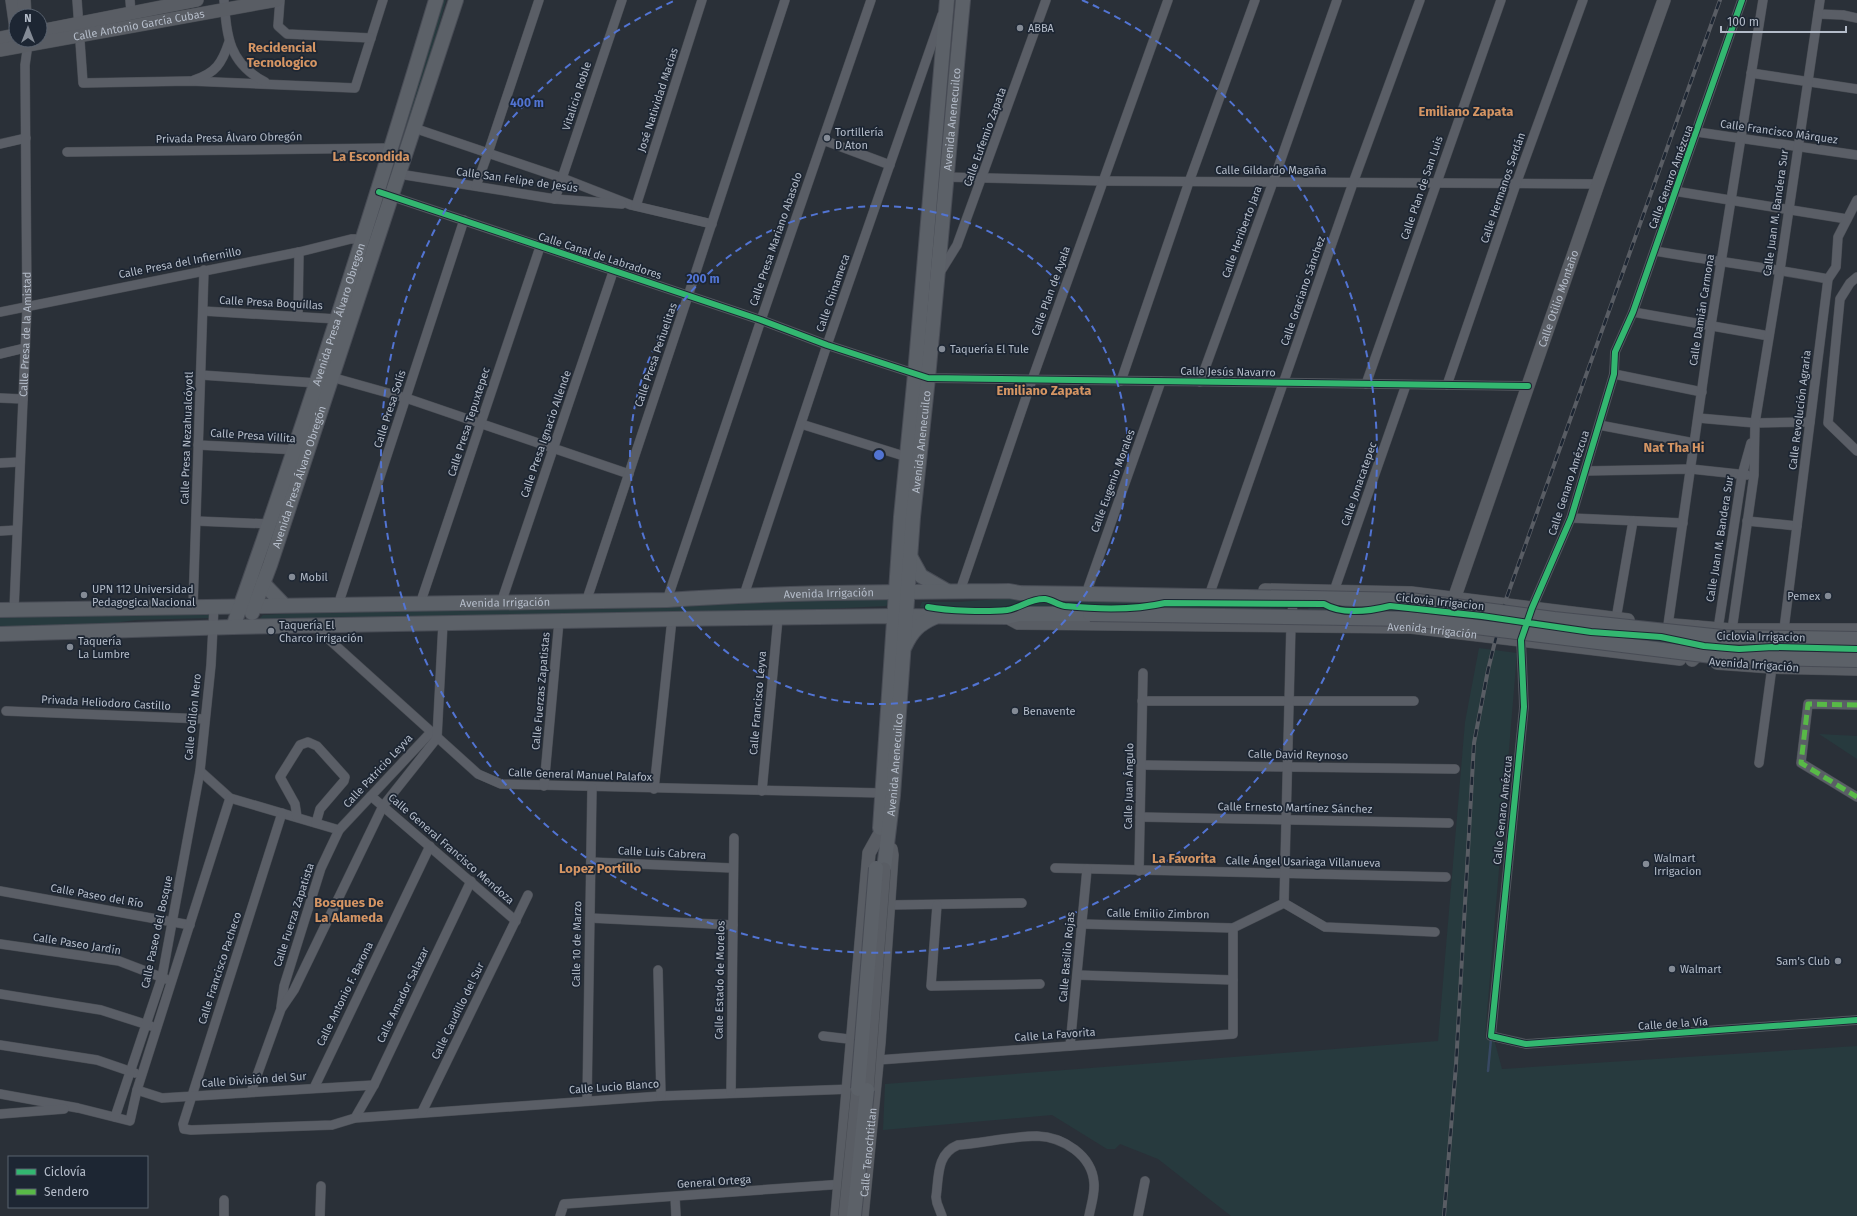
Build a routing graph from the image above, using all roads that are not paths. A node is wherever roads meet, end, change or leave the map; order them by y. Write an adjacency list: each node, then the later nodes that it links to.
1 (77, 0): 33 (street)
2 (130, 0): 29 (street)
3 (197, 0): 26 (street, Calle Antonio García Cubas)
4 (278, 0): 27 (street, Calle Antonio García Cubas); 36 (street)
5 (383, 0): 36 (street)
6 (436, 0): 51 (main road, Avenida Presa Álvaro Obregon)
7 (456, 0): 44 (main road, Avenida Presa Álvaro Obregón)
8 (539, 0): 53 (street)
9 (622, 0): 58 (street, Vitalicio Roble)
10 (702, 0): 73 (street, José Natividad Macias)
11 (785, 0): 77 (street, Calle Presa Peñuelitas)
12 (871, 0): 48 (street, Calle Presa Mariano Abasolo)
13 (947, 0): 55 (street, Calle Chinameca); 104 (main road, Avenida Anenecuilco)
14 (962, 0): 57 (main road, Avenida Anenecuilco)
15 (1046, 0): 59 (street, Calle Eufemio Zapata)
16 (1168, 0): 60 (street, Calle Plan de Ayala)
17 (1255, 0): 61 (street)
18 (1337, 0): 62 (street, Calle Heriberto Jara)
19 (1420, 0): 63 (street, Calle Graciano Sánchez)
20 (1501, 0): 64 (street, Calle Plan de San Luis)
21 (1583, 0): 65 (street, Calle Hermanos Serdán)
22 (1664, 0): 66 (street, Calle Otilio Montaño)
23 (1742, 0): 45 (street, Calle Genaro Amézcua)
24 (1763, 0): 39 (street, Calle Damián Carmona)
25 (1820, 0): 30 (street, Calle Juan M. Bandera Sur)
26 (177, 2): 29 (street, Calle Antonio García Cubas)
27 (224, 5): 33 (street, Calle Antonio García Cubas); 37 (street)
28 (1857, 11): 31 (street)
29 (130, 13): 33 (street, Calle Antonio García Cubas)
30 (1818, 14): 31 (street); 41 (street, Calle Juan M. Bandera Sur)
31 (1843, 15): 32 (street)
32 (1857, 18)
33 (80, 30): 34 (street, Calle Antonio García Cubas); 35 (street, Calle Antonio García Cubas); 40 (street)
34 (48, 31)
35 (48, 38)
36 (371, 38): 42 (street)
37 (229, 42): 40 (street); 42 (street)
38 (23, 48): 46 (street, Calle Presa de la Amistad)
39 (1751, 73): 41 (street); 47 (street, Calle Damián Carmona)
40 (190, 81): 42 (street)
41 (1808, 82): 43 (street); 50 (street, Calle Juan M. Bandera Sur)
42 (268, 84)
43 (1857, 89)
44 (414, 128): 53 (street, Calle San Felipe de Jesús); 56 (main road, Avenida Presa Álvaro Obregón)
45 (1697, 132): 47 (street, Calle Francisco Márquez); 68 (street, Calle Genaro Amézcua)
46 (26, 138): 49 (street); 90 (street, Calle Presa de la Amistad)
47 (1741, 138): 50 (street, Calle Francisco Márquez); 72 (street, Calle Damián Carmona)
48 (823, 140): 55 (street); 96 (street, Calle Presa Mariano Abasolo)
49 (0, 144)
50 (1798, 147): 54 (street, Calle Francisco Márquez); 74 (street, Calle Juan M. Bandera Sur)
51 (392, 148): 52 (street, Privada Presa Álvaro Obregón); 69 (main road, Avenida Presa Álvaro Obregon)
52 (67, 152)
53 (488, 153): 58 (street, Calle San Felipe de Jesús); 67 (street)
54 (1857, 155)
55 (890, 165): 99 (street, Calle Chinameca)
56 (399, 174): 67 (street, Calle San Felipe de Jesús); 69 (main road, Avenida Presa Álvaro Obregón)
57 (945, 177): 59 (street, Calle Gildardo Magaña); 86 (main road, Avenida Anenecuilco)
58 (562, 178): 70 (street, Vitalicio Roble); 73 (street, Calle San Felipe de Jesús)
59 (983, 178): 60 (street, Calle Gildardo Magaña); 86 (street, Calle Eufemio Zapata)
60 (1103, 181): 61 (street, Calle Gildardo Magaña); 106 (street, Calle Plan de Ayala)
61 (1189, 182): 62 (street, Calle Gildardo Magaña); 107 (street)
62 (1273, 182): 63 (street, Calle Gildardo Magaña); 109 (street, Calle Heriberto Jara)
63 (1353, 183): 64 (street, Calle Gildardo Magaña); 111 (street, Calle Graciano Sánchez)
64 (1436, 183): 65 (street, Calle Gildardo Magaña); 112 (street, Calle Plan de San Luis)
65 (1516, 184): 66 (street, Calle Gildardo Magaña); 114 (street, Calle Hermanos Serdán)
66 (1598, 184): 115 (street, Calle Otilio Montaño)
67 (476, 186): 70 (street, Calle San Felipe de Jesús)
68 (1674, 191): 72 (street); 80 (street, Calle Genaro Amézcua)
69 (385, 194): 76 (street, Calle Canal de Labradores); 78 (main road, Avenida Presa Álvaro Obregon); 105 (main road, Avenida Presa Álvaro Obregón)
70 (555, 199): 73 (street, Calle San Felipe de Jesús)
71 (1857, 200): 75 (street, Calle Revolución Agraria)
72 (1731, 201): 74 (street); 82 (street, Calle Damián Carmona)
73 (634, 206): 77 (street, Calle San Felipe de Jesús)
74 (1788, 210): 75 (street); 84 (street, Calle Juan M. Bandera Sur)
75 (1847, 219): 87 (street, Calle Revolución Agraria)
76 (464, 220): 79 (street, Calle Canal de Labradores); 118 (street, Calle Presa Solís)
77 (712, 224): 89 (street, Calle Presa Peñuelitas)
78 (364, 239): 81 (street, Calle Presa del Infiernillo); 95 (main road, Avenida Presa Álvaro Obregon)
79 (540, 247): 85 (street, Calle Canal de Labradores); 122 (street, Calle Presa Tepuxtepec)
80 (1656, 251): 82 (street); 93 (street, Calle Genaro Amézcua)
81 (299, 252): 83 (street, Calle Presa del Infiernillo); 94 (street)
82 (1721, 263): 84 (street); 97 (street, Calle Damián Carmona)
83 (204, 270): 90 (street, Calle Presa del Infiernillo); 91 (street, Calle Presa Nezahualcóyotl)
84 (1780, 270): 87 (street); 98 (street, Calle Juan M. Bandera Sur)
85 (613, 272): 89 (street, Calle Canal de Labradores); 128 (street, Calle Presa Ignacio Allende)
86 (937, 278): 104 (main road, Avenida Anenecuilco)
87 (1828, 279): 121 (street, Calle Revolución Agraria)
88 (1853, 280): 130 (street)
89 (688, 296): 96 (street, Calle Canal de Labradores); 136 (street, Calle Presa Peñuelitas)
90 (27, 306): 92 (street, Calle Presa del Infiernillo); 100 (street, Calle Presa de la Amistad)
91 (203, 311): 94 (street, Calle Presa Boquillas); 103 (street, Calle Presa Nezahualcóyotl)
92 (0, 312)
93 (1633, 312): 97 (street); 102 (street, Calle Genaro Amézcua)
94 (298, 316): 95 (street, Calle Presa Boquillas)
95 (337, 319): 110 (main road, Avenida Presa Álvaro Obregon)
96 (760, 320): 99 (street, Calle Canal de Labradores); 160 (street, Calle Presa Mariano Abasolo)
97 (1711, 325): 98 (street); 116 (street, Calle Damián Carmona)
98 (1769, 336): 125 (street, Calle Juan M. Bandera Sur)
99 (827, 345): 104 (street, Calle Canal de Labradores); 123 (street, Calle Chinameca)
100 (25, 348): 101 (street); 119 (street, Calle Presa de la Amistad)
101 (0, 354)
102 (1614, 374): 116 (street); 124 (street, Calle Genaro Amézcua)
103 (200, 375): 110 (street); 127 (street, Calle Presa Nezahualcóyotl)
104 (922, 376): 106 (street, Calle Jesús Navarro); 131 (main road, Avenida Anenecuilco); 148 (main road, Avenida Anenecuilco)
105 (331, 377): 118 (street); 129 (main road, Avenida Presa Álvaro Obregón)
106 (1032, 380): 107 (street, Calle Jesús Navarro); 155 (street, Calle Plan de Ayala)
107 (1121, 381): 108 (street, Calle Jesús Navarro)
108 (1161, 381): 109 (street, Calle Jesús Navarro); 151 (street, Calle Eugenio Morales)
109 (1200, 382): 111 (street, Calle Jesús Navarro)
110 (317, 383): 129 (main road, Avenida Presa Álvaro Obregon)
111 (1283, 383): 112 (street, Calle Jesús Navarro); 150 (street, Calle Graciano Sánchez)
112 (1366, 384): 113 (street, Calle Jesús Navarro)
113 (1406, 385): 114 (street, Calle Jesús Navarro); 153 (street, Calle Jonacatepec)
114 (1447, 385): 115 (street, Calle Jesús Navarro)
115 (1528, 386): 159 (street, Calle Otilio Montaño)
116 (1702, 392): 120 (street, Calle Damián Carmona)
117 (0, 398): 119 (street)
118 (406, 398): 122 (street); 166 (street, Calle Presa Solís)
119 (23, 399): 132 (street, Calle Presa de la Amistad)
120 (1698, 418): 125 (street); 126 (street, Calle Damián Carmona)
121 (1810, 422): 125 (street); 145 (street, Calle Revolución Agraria)
122 (480, 424): 128 (street); 164 (street, Calle Presa Tepuxtepec)
123 (801, 424): 131 (street); 158 (street, Calle Chinameca)
124 (1599, 425): 126 (street); 135 (street, Calle Genaro Amézcua)
125 (1755, 426): 137 (street, Calle Juan M. Bandera Sur); 138 (street, Calle Juan M. Bandera Sur)
126 (1694, 443): 134 (street, Calle Damián Carmona)
127 (198, 444): 129 (street, Calle Presa Villita); 140 (street, Calle Presa Nezahualcóyotl)
128 (554, 449): 136 (street); 163 (street, Calle Presa Ignacio Allende)
129 (300, 451): 144 (main road, Avenida Presa Álvaro Obregon); 149 (main road, Avenida Presa Álvaro Obregón)
130 (1857, 451)
131 (907, 457): 148 (main road, Avenida Anenecuilco)
132 (20, 462): 133 (street); 146 (street, Calle Presa de la Amistad)
133 (0, 463)
134 (1690, 469): 135 (street); 137 (street); 143 (street, Calle Damián Carmona)
135 (1585, 471): 139 (street, Calle Genaro Amézcua)
136 (629, 474): 161 (street, Calle Presa Peñuelitas)
137 (1742, 475): 138 (street); 190 (street, Calle Juan M. Bandera Sur)
138 (1754, 475): 142 (street, Calle Juan M. Bandera Sur)
139 (1571, 518): 141 (street); 171 (street, Calle Genaro Amézcua)
140 (196, 521): 144 (street); 170 (street, Calle Presa Nezahualcóyotl)
141 (1633, 521): 143 (street); 179 (street)
142 (1747, 521): 145 (street); 192 (street, Calle Juan M. Bandera Sur)
143 (1683, 523): 184 (street, Calle Damián Carmona)
144 (270, 524): 168 (main road, Avenida Presa Álvaro Obregon)
145 (1797, 526): 191 (street, Calle Revolución Agraria)
146 (17, 530): 147 (street); 172 (street, Calle Presa de la Amistad)
147 (0, 531)
148 (904, 558): 154 (main road, Avenida Anenecuilco); 155 (main road); 157 (main road)
149 (263, 582): 165 (main road); 169 (main road, Avenida Presa Álvaro Obregón)
150 (1211, 590): 151 (street, Avenida Irrigación); 152 (street, Avenida Irrigación)
151 (1089, 591): 155 (main road, Avenida Irrigación); 196 (main road, Avenida Irrigación, bridge)
152 (1295, 591): 153 (street, Avenida Irrigación); 182 (street)
153 (1334, 591): 156 (street, Avenida Irrigación)
154 (901, 592): 155 (main road, Avenida Irrigación); 157 (main road, Avenida Irrigación); 174 (main road, Avenida Anenecuilco)
155 (954, 592)
156 (1370, 592): 159 (street, Avenida Irrigación); 185 (street)
157 (867, 593): 158 (main road, Avenida Irrigación)
158 (744, 595): 160 (main road, Avenida Irrigación)
159 (1454, 599): 162 (street, Avenida Irrigación)
160 (667, 600): 161 (main road, Avenida Irrigación)
161 (586, 602): 163 (main road, Avenida Irrigación)
162 (1481, 602): 171 (street, Avenida Irrigación); 195 (street)
163 (501, 603): 164 (main road, Avenida Irrigación)
164 (420, 604): 166 (main road, Avenida Irrigación)
165 (284, 605): 166 (main road, Avenida Irrigación); 169 (main road, Avenida Irrigación)
166 (338, 605)
167 (214, 606): 168 (main road, Avenida Irrigación); 170 (main road, Avenida Irrigación); 186 (street, Calle Odilón Nero)
168 (240, 606): 169 (main road, Avenida Irrigación); 187 (main road, Avenida Presa Álvaro Obregon)
169 (255, 606): 188 (main road, Avenida Presa Álvaro Obregón)
170 (193, 607): 172 (main road, Avenida Irrigación)
171 (1532, 608): 179 (street, Avenida Irrigación); 197 (street, Calle Genaro Amézcua)
172 (7, 610)
173 (866, 616): 174 (main road, Avenida Irrigación); 177 (main road, Avenida Irrigación); 198 (main road)
174 (899, 616): 175 (main road, Avenida Irrigación); 198 (main road, Avenida Anenecuilco)
175 (937, 617): 176 (main road, Avenida Irrigación); 198 (main road)
176 (1007, 617): 182 (street, Avenida Irrigación); 200 (main road, Avenida Irrigación, bridge)
177 (778, 618): 178 (main road, Avenida Irrigación); 219 (street, Calle Francisco Leyva)
178 (672, 619): 180 (main road, Avenida Irrigación); 218 (street)
179 (1616, 619): 184 (street, Avenida Irrigación)
180 (559, 621): 181 (main road, Avenida Irrigación); 216 (street, Calle Fuerzas Zapatistas)
181 (443, 624): 183 (main road, Avenida Irrigación); 210 (street)
182 (1291, 624): 185 (street, Avenida Irrigación); 206 (street)
183 (313, 625): 188 (main road, Avenida Irrigación); 210 (street, Calle General Manuel Palafox)
184 (1668, 625): 189 (street, Avenida Irrigación)
185 (1366, 626): 195 (street, Avenida Irrigación)
186 (214, 627): 187 (main road, Avenida Irrigación); 194 (main road, Avenida Irrigación); 209 (street, Calle Odilón Nero)
187 (233, 627): 188 (main road, Avenida Irrigación)
188 (247, 627)
189 (1697, 627): 190 (street, Avenida Irrigación); 199 (street)
190 (1718, 629): 192 (street, Avenida Irrigación)
191 (1784, 629): 192 (street, Avenida Irrigación); 193 (street, Avenida Irrigación)
192 (1732, 630)
193 (1857, 630)
194 (0, 634)
195 (1473, 634): 197 (street, Avenida Irrigación)
196 (1857, 639)
197 (1521, 640): 199 (street, Avenida Irrigación); 270 (street, Calle Genaro Amézcua)
198 (898, 644): 220 (main road, Avenida Anenecuilco); 232 (main road, Avenida Anenecuilco)
199 (1692, 660): 201 (street, Avenida Irrigación)
200 (1857, 660)
201 (1772, 667): 202 (street, Avenida Irrigación); 211 (street)
202 (1857, 669)
203 (1143, 673): 204 (street, Calle Juan Ángulo)
204 (1142, 701): 206 (street); 212 (street, Calle Juan Ángulo)
205 (1414, 701): 206 (street)
206 (1290, 702): 213 (street)
207 (1857, 705): 222 (street)
208 (6, 711): 209 (street, Privada Heliodoro Castillo)
209 (205, 719): 215 (street, Calle Odilón Nero)
210 (435, 733): 216 (street, Calle General Manuel Palafox); 221 (street, Calle Patricio Leyva); 224 (street, Calle Patricio Leyva)
211 (1759, 763)
212 (1141, 765): 213 (street, Calle David Reynoso); 227 (street, Calle Juan Ángulo)
213 (1289, 766): 214 (street, Calle David Reynoso); 228 (street)
214 (1455, 770)
215 (200, 771): 223 (street, Calle Odilón Nero); 250 (street, Calle Paseo del Bosque)
216 (544, 786): 217 (street, Calle General Manuel Palafox)
217 (592, 788): 218 (street, Calle General Manuel Palafox); 235 (street, Calle 10 de Marzo)
218 (654, 789): 219 (street, Calle General Manuel Palafox)
219 (762, 791): 220 (street, Calle General Manuel Palafox)
220 (882, 793): 232 (main road, Avenida Anenecuilco)
221 (371, 796): 224 (street, Calle General Francisco Mendoza); 231 (street, Calle Patricio Leyva)
222 (1857, 797)
223 (230, 798): 225 (street, Calle Odilón Nero); 253 (street)
224 (383, 806): 234 (street, Calle General Francisco Mendoza); 265 (street, Calle Patricio Leyva)
225 (282, 813): 226 (street, Calle Odilón Nero); 285 (street, Calle Francisco Pacheco)
226 (296, 817): 229 (street, Calle Odilón Nero); 229 (street)
227 (1140, 817): 228 (street, Calle Ernesto Martínez Sánchez); 239 (street, Calle Juan Ángulo)
228 (1287, 820): 230 (street, Calle Ernesto Martínez Sánchez); 240 (street)
229 (316, 823): 231 (street, Calle Odilón Nero)
230 (1449, 823)
231 (339, 830): 265 (street, Calle Fuerza Zapatista)
232 (883, 836): 247 (street, Avenida Anenecuilco); 271 (street, Avenida Anenecuilco); 280 (main road, Avenida Anenecuilco, bridge)
233 (734, 838): 236 (street, Calle Estado de Morelos)
234 (430, 846): 242 (street, Calle General Francisco Mendoza); 279 (street, Calle Antonio F. Barona)
235 (591, 862): 236 (street, Calle Luis Cabrera); 249 (street, Calle 10 de Marzo)
236 (732, 868): 254 (street, Calle Estado de Morelos)
237 (1055, 868): 238 (street, Calle Ángel Usariaga Villanueva)
238 (1087, 869): 239 (street, Calle Ángel Usariaga Villanueva); 252 (street, Calle Basilio Rojas)
239 (1139, 871): 240 (street, Calle Ángel Usariaga Villanueva)
240 (1286, 874): 241 (street, Calle Ángel Usariaga Villanueva); 246 (street)
241 (1446, 877)
242 (471, 881): 251 (street, Calle General Francisco Mendoza); 278 (street, Calle Amador Salazar)
243 (0, 891): 250 (street, Calle Paseo del Río)
244 (528, 895): 251 (street, Calle Caudillo del Sur)
245 (1022, 903): 248 (street)
246 (1284, 903): 255 (street); 256 (street)
247 (889, 905): 248 (street); 272 (street, Avenida Anenecuilco)
248 (936, 905): 263 (street)
249 (590, 918): 254 (street); 287 (street, Calle 10 de Marzo)
250 (172, 921): 253 (street, Calle Paseo del Río); 260 (street, Calle Paseo del Bosque)
251 (516, 921): 289 (street, Calle Caudillo del Sur)
252 (1082, 924): 255 (street, Calle Emilio Zimbron); 259 (street, Calle Basilio Rojas)
253 (190, 925): 262 (street)
254 (733, 925): 283 (street, Calle Estado de Morelos)
255 (1233, 928): 261 (street)
256 (1435, 932)
257 (0, 944): 260 (street, Calle Paseo Jardín)
258 (658, 970): 286 (street)
259 (1077, 975): 261 (street); 274 (street, Calle Basilio Rojas)
260 (162, 977): 262 (street, Calle Paseo Jardín); 267 (street, Calle Paseo del Bosque)
261 (1233, 980): 274 (street, Calle La Favorita)
262 (172, 981): 268 (street)
263 (1040, 984)
264 (0, 994): 267 (street)
265 (281, 1009): 282 (street)
266 (1857, 1020): 270 (street, Calle de la Vía)
267 (146, 1024): 268 (street); 276 (street, Calle Paseo del Bosque)
268 (157, 1028): 277 (street)
269 (823, 1036): 271 (street)
270 (1491, 1036)
271 (853, 1039): 272 (street); 280 (street, Avenida Anenecuilco)
272 (880, 1042): 275 (street, Avenida Anenecuilco)
273 (0, 1045): 276 (street)
274 (1070, 1046): 275 (street, Calle La Favorita)
275 (878, 1060): 280 (street, Avenida Anenecuilco)
276 (131, 1070): 277 (street); 291 (street, Calle Paseo del Bosque)
277 (142, 1076): 281 (street)
278 (374, 1084): 279 (street, Calle División del Sur); 292 (street, Calle Amador Salazar)
279 (314, 1088): 282 (street, Calle División del Sur)
280 (862, 1089): 283 (street, Calle Lucio Blanco); 295 (street, Calle Tenochtitlan); 296 (street); 306 (street, Calle Tenochtitlan, bridge); 307 (main road, Calle Tenochtitlan, bridge)
281 (137, 1090): 285 (street, Calle División del Sur); 291 (street)
282 (251, 1092): 285 (street, Calle División del Sur)
283 (731, 1092): 286 (street, Calle Lucio Blanco)
284 (0, 1094): 288 (street)
285 (192, 1096): 293 (street, Calle Francisco Pacheco)
286 (660, 1096): 287 (street, Calle Lucio Blanco)
287 (587, 1101): 289 (street, Calle Lucio Blanco)
288 (78, 1108): 290 (street); 291 (street)
289 (422, 1112): 292 (street, Calle Lucio Blanco)
290 (0, 1114)
291 (115, 1117)
292 (356, 1118): 293 (street, Calle Lucio Blanco)
293 (184, 1129)
294 (1145, 1181): 310 (street)
295 (866, 1183): 296 (street, General Ortega); 300 (street, Calle Tenochtitlan)
296 (840, 1184): 298 (street, General Ortega); 305 (street)
297 (321, 1186): 302 (street)
298 (675, 1197): 303 (street, General Ortega); 304 (street)
299 (224, 1200): 301 (street)
300 (863, 1211): 305 (street)
301 (224, 1216)
302 (320, 1216)
303 (560, 1216)
304 (676, 1216)
305 (838, 1216)
306 (845, 1216)
307 (854, 1216)
308 (942, 1216): 309 (street)
309 (1089, 1216)
310 (1138, 1216)

